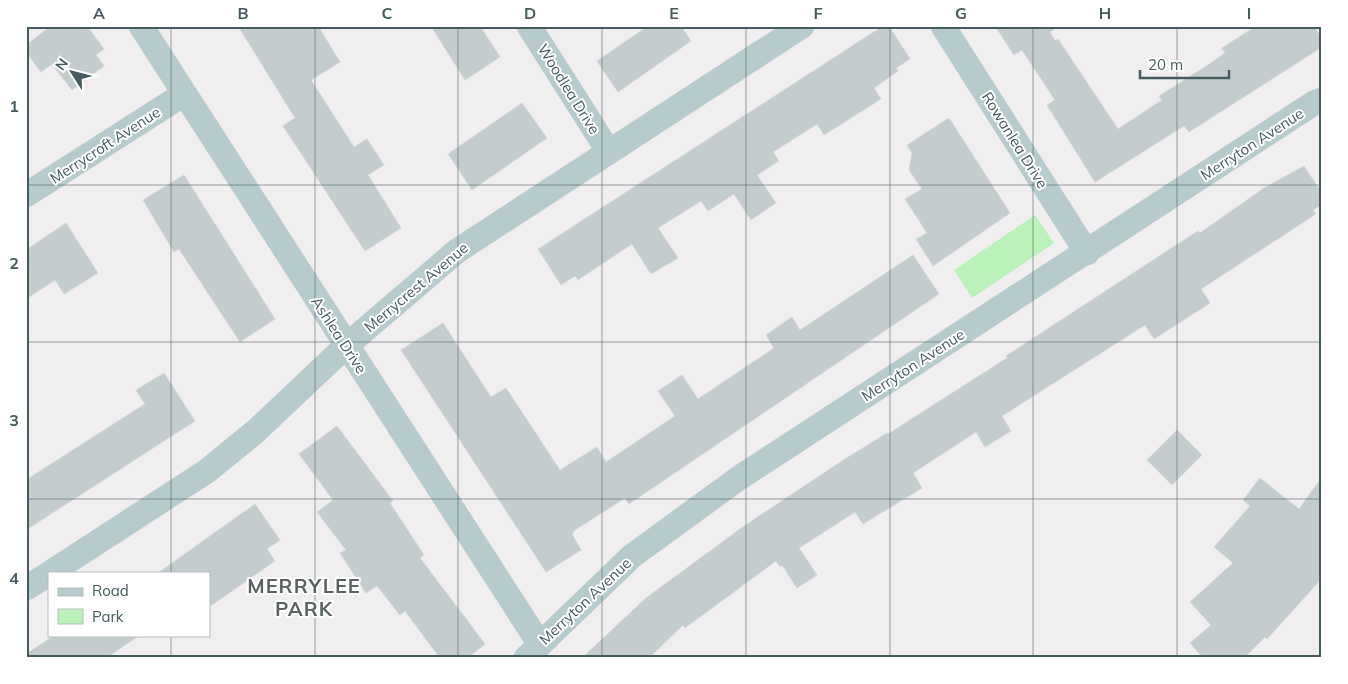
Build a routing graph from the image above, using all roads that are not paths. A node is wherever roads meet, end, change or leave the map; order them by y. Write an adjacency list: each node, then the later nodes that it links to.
1 (140, 26): 5 (street, Ashlea Drive)
2 (529, 26): 7 (street, Woodlea Drive)
3 (802, 26): 7 (street, Merrycrest Avenue)
4 (943, 26): 9 (street, Rowanlea Drive)
5 (184, 94): 8 (street, Merrycroft Avenue); 10 (street, Ashlea Drive)
6 (1322, 100): 9 (street, Merryton Avenue)
7 (609, 152): 10 (street, Merrycrest Avenue)
8 (26, 196)
9 (1087, 253): 14 (street, Merryton Avenue)
10 (346, 346): 11 (street, Merrycrest Avenue); 14 (street, Ashlea Drive)
11 (52, 572)
12 (48, 574): 13 (street, Merrycrest Avenue)
13 (26, 588)
14 (533, 650)

